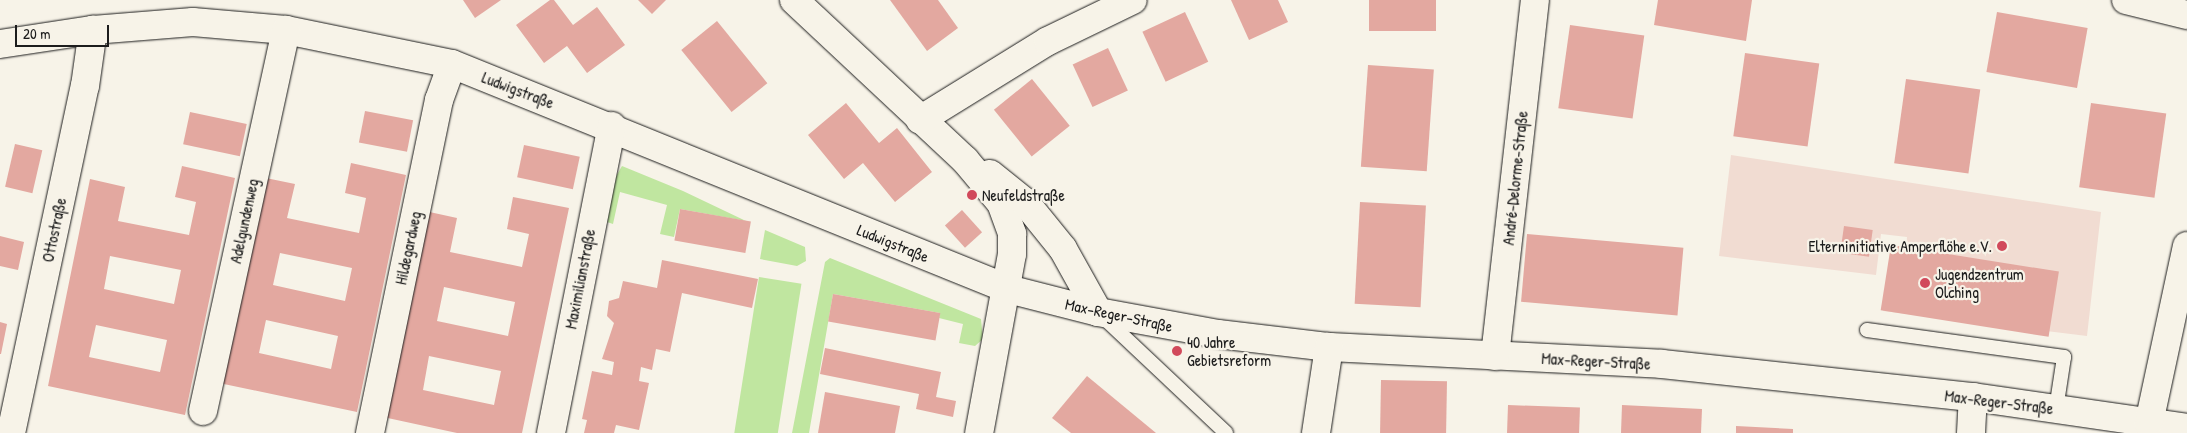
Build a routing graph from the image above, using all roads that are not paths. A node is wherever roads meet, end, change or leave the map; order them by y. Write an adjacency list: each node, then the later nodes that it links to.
1 (794, 0): 11 (street)
2 (1133, 0): 11 (street)
3 (1535, 0): 19 (street, André-Delorme-Straße)
4 (2126, 0): 6 (street)
5 (194, 11): 7 (street, Ludwigstraße); 8 (street, Ludwigstraße)
6 (2187, 15)
7 (93, 30): 9 (street, Ludwigstraße); 25 (street, Ottostraße)
8 (286, 30): 10 (street, Ludwigstraße); 22 (street, Adelgundenweg)
9 (0, 44)
10 (452, 64): 12 (street, Ludwigstraße); 26 (street, Hildegardweg)
11 (920, 120): 13 (street)
12 (612, 126): 15 (street, Ludwigstraße); 27 (street, Maximilianstraße)
13 (965, 160): 15 (street); 16 (street)
14 (2187, 246): 23 (street)
15 (1008, 289): 16 (street, Max-Reger-Straße); 28 (street)
16 (1098, 312): 18 (street, Max-Reger-Straße); 29 (lane)
17 (1867, 330): 21 (lane)
18 (1329, 347): 19 (street, Max-Reger-Straße); 30 (street)
19 (1495, 356): 20 (street, Max-Reger-Straße)
20 (1973, 398): 21 (street, Max-Reger-Straße); 31 (street)
21 (2056, 409): 23 (street, Max-Reger-Straße)
22 (204, 411)
23 (2149, 423): 24 (street, Max-Reger-Straße)
24 (2187, 428)
25 (9, 432)
26 (370, 433)
27 (551, 433)
28 (979, 433)
29 (1226, 433)
30 (1316, 433)
31 (1970, 433)

